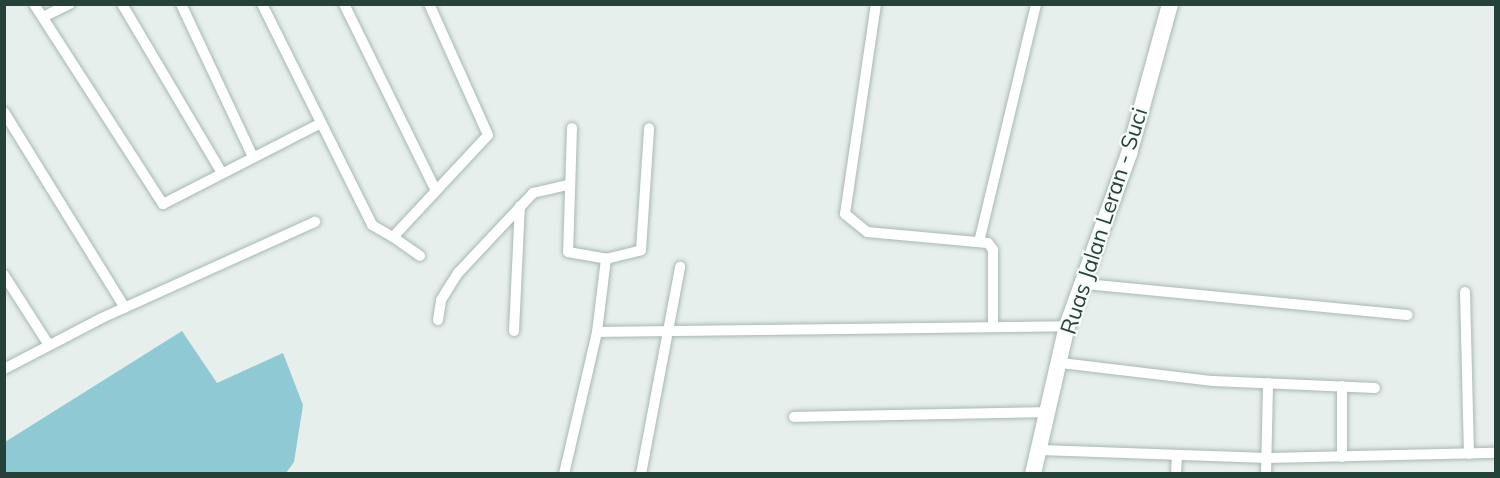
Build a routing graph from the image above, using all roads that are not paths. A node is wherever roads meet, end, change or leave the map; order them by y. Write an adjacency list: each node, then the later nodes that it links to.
1 (34, 4): 12 (street)
2 (70, 4): 12 (street)
3 (122, 4): 18 (street)
4 (187, 4): 11 (street)
5 (262, 4): 14 (street)
6 (344, 4): 20 (street)
7 (429, 4): 20 (street)
8 (876, 4): 24 (street)
9 (1036, 4): 24 (street)
10 (1170, 4): 29 (main road, Ruas Jalan Leran - Suci)
11 (181, 5): 17 (street)
12 (43, 17): 18 (street)
13 (4, 112): 31 (street)
14 (321, 123): 17 (street); 23 (street)
15 (572, 128): 19 (street)
16 (649, 128): 26 (street)
17 (253, 157): 18 (street)
18 (222, 173)
19 (569, 185): 21 (street); 26 (street)
20 (434, 187): 23 (street)
21 (520, 206): 33 (street); 36 (street)
22 (315, 222): 31 (street)
23 (393, 237): 25 (street)
24 (979, 242): 35 (street)
25 (420, 256)
26 (606, 258): 37 (street)
27 (680, 267): 38 (street)
28 (4, 275): 39 (street)
29 (1085, 284): 32 (street); 34 (main road, Ruas Jalan Leran - Suci)
30 (1465, 292): 48 (street)
31 (125, 308): 39 (street)
32 (1408, 315)
33 (438, 320)
34 (1067, 326): 35 (street); 40 (main road, Ruas Jalan Leran - Suci)
35 (993, 327): 38 (street)
36 (514, 331)
37 (597, 332): 38 (street); 53 (street)
38 (668, 333): 54 (street)
39 (49, 345): 41 (street)
40 (1061, 363): 42 (street); 45 (main road, Ruas Jalan Leran - Suci)
41 (4, 369)
42 (1268, 383): 43 (street); 52 (street)
43 (1342, 386): 44 (street); 51 (street)
44 (1375, 388)
45 (1047, 412): 46 (street); 47 (main road, Ruas Jalan Leran - Suci)
46 (794, 417)
47 (1040, 450): 50 (street); 55 (main road, Ruas Jalan Leran - Suci)
48 (1469, 453): 49 (street); 51 (street)
49 (1496, 453)
50 (1177, 456): 52 (street); 56 (street)
51 (1342, 457): 52 (street)
52 (1268, 458): 57 (street)
53 (564, 474)
54 (641, 474)
55 (1033, 474)
56 (1176, 474)
57 (1266, 474)

